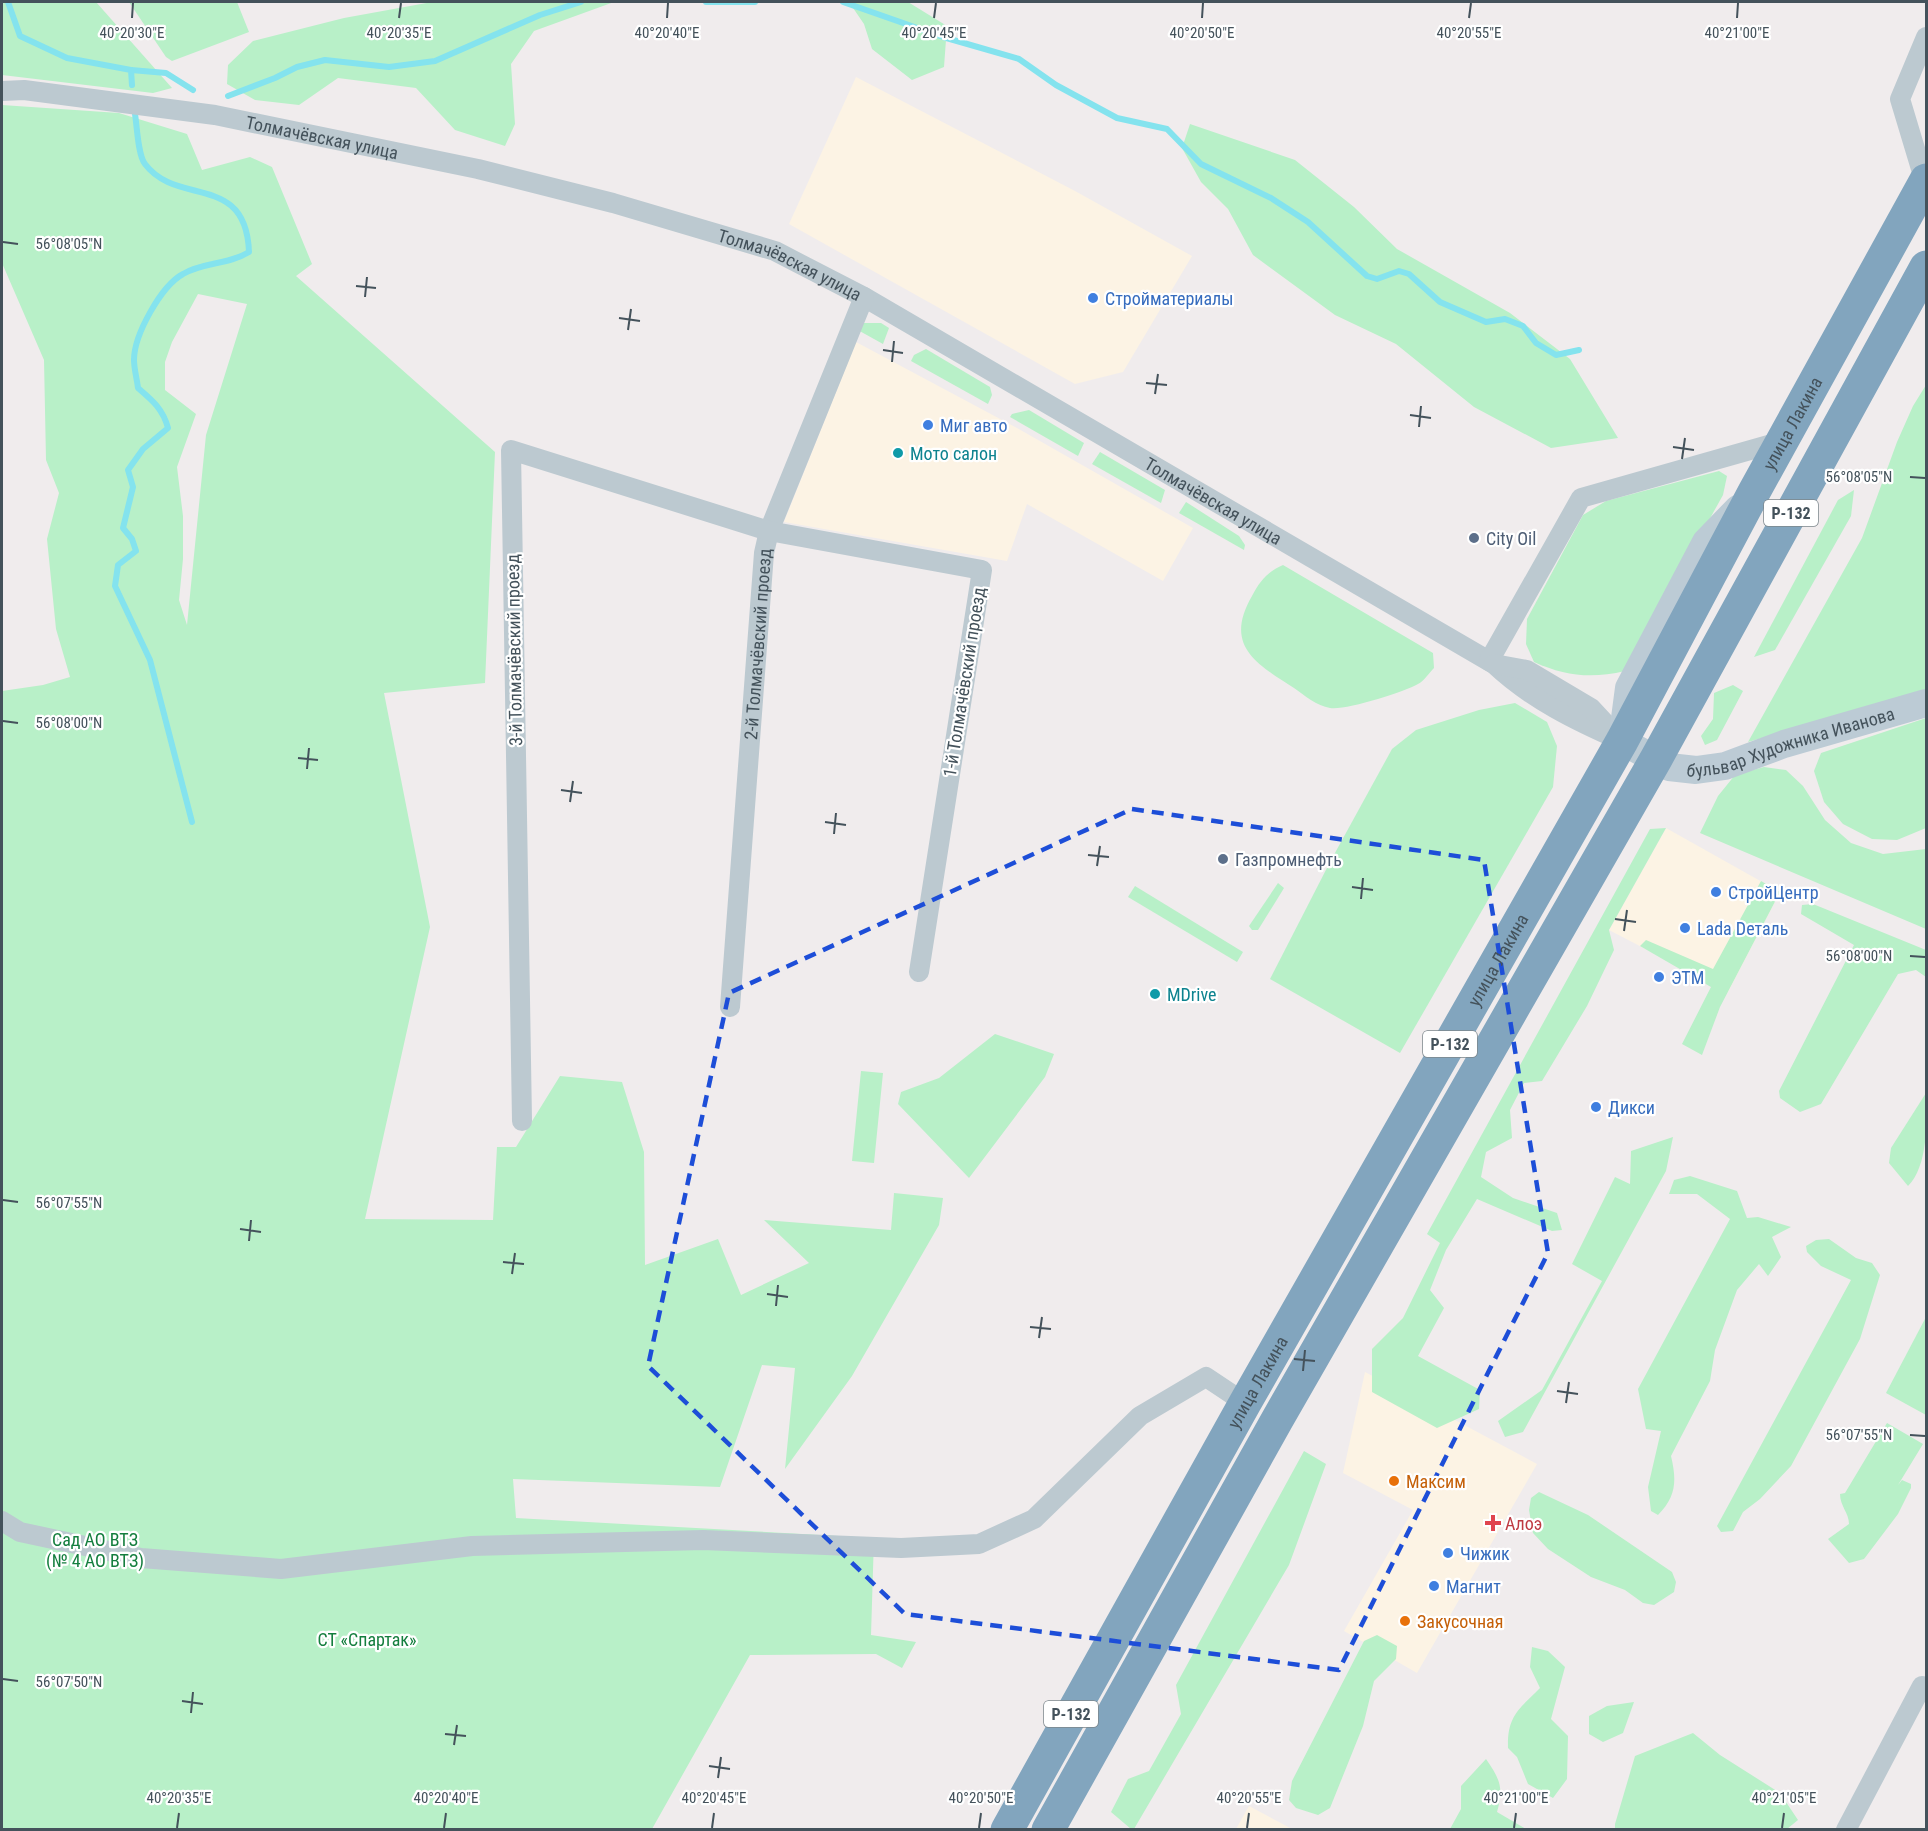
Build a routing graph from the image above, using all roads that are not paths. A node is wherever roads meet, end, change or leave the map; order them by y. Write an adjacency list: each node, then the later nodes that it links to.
1 (1926, 38): 3 (street)
2 (2, 91): 5 (street, Толмачёвская улица)
3 (1926, 181): 6 (highway, улица Лакина / Р-132)
4 (1926, 267): 11 (highway, улица Лакина / Р-132)
5 (864, 297): 7 (street, 2-й Толмачёвский проезд); 8 (street, Толмачёвская улица)
6 (1782, 441): 8 (street); 10 (highway, улица Лакина / Р-132)
7 (769, 531): 12 (street, 1-й Толмачёвский проезд); 13 (street, 2-й Толмачёвский проезд); 14 (street, 3-й Толмачёвский проезд)
8 (1492, 662): 10 (street, Толмачёвская улица)
9 (1926, 703): 11 (street, бульвар Художника Иванова)
10 (1622, 741): 11 (street, бульвар Художника Иванова); 15 (highway, улица Лакина / Р-132)
11 (1656, 759): 19 (highway, улица Лакина / Р-132)
12 (919, 972)
13 (730, 1007)
14 (522, 1121)
15 (1245, 1403): 16 (street); 18 (highway, улица Лакина / Р-132)
16 (2, 1521)
17 (1924, 1687): 20 (street)
18 (1007, 1830)
19 (1048, 1830)
20 (1846, 1830)

